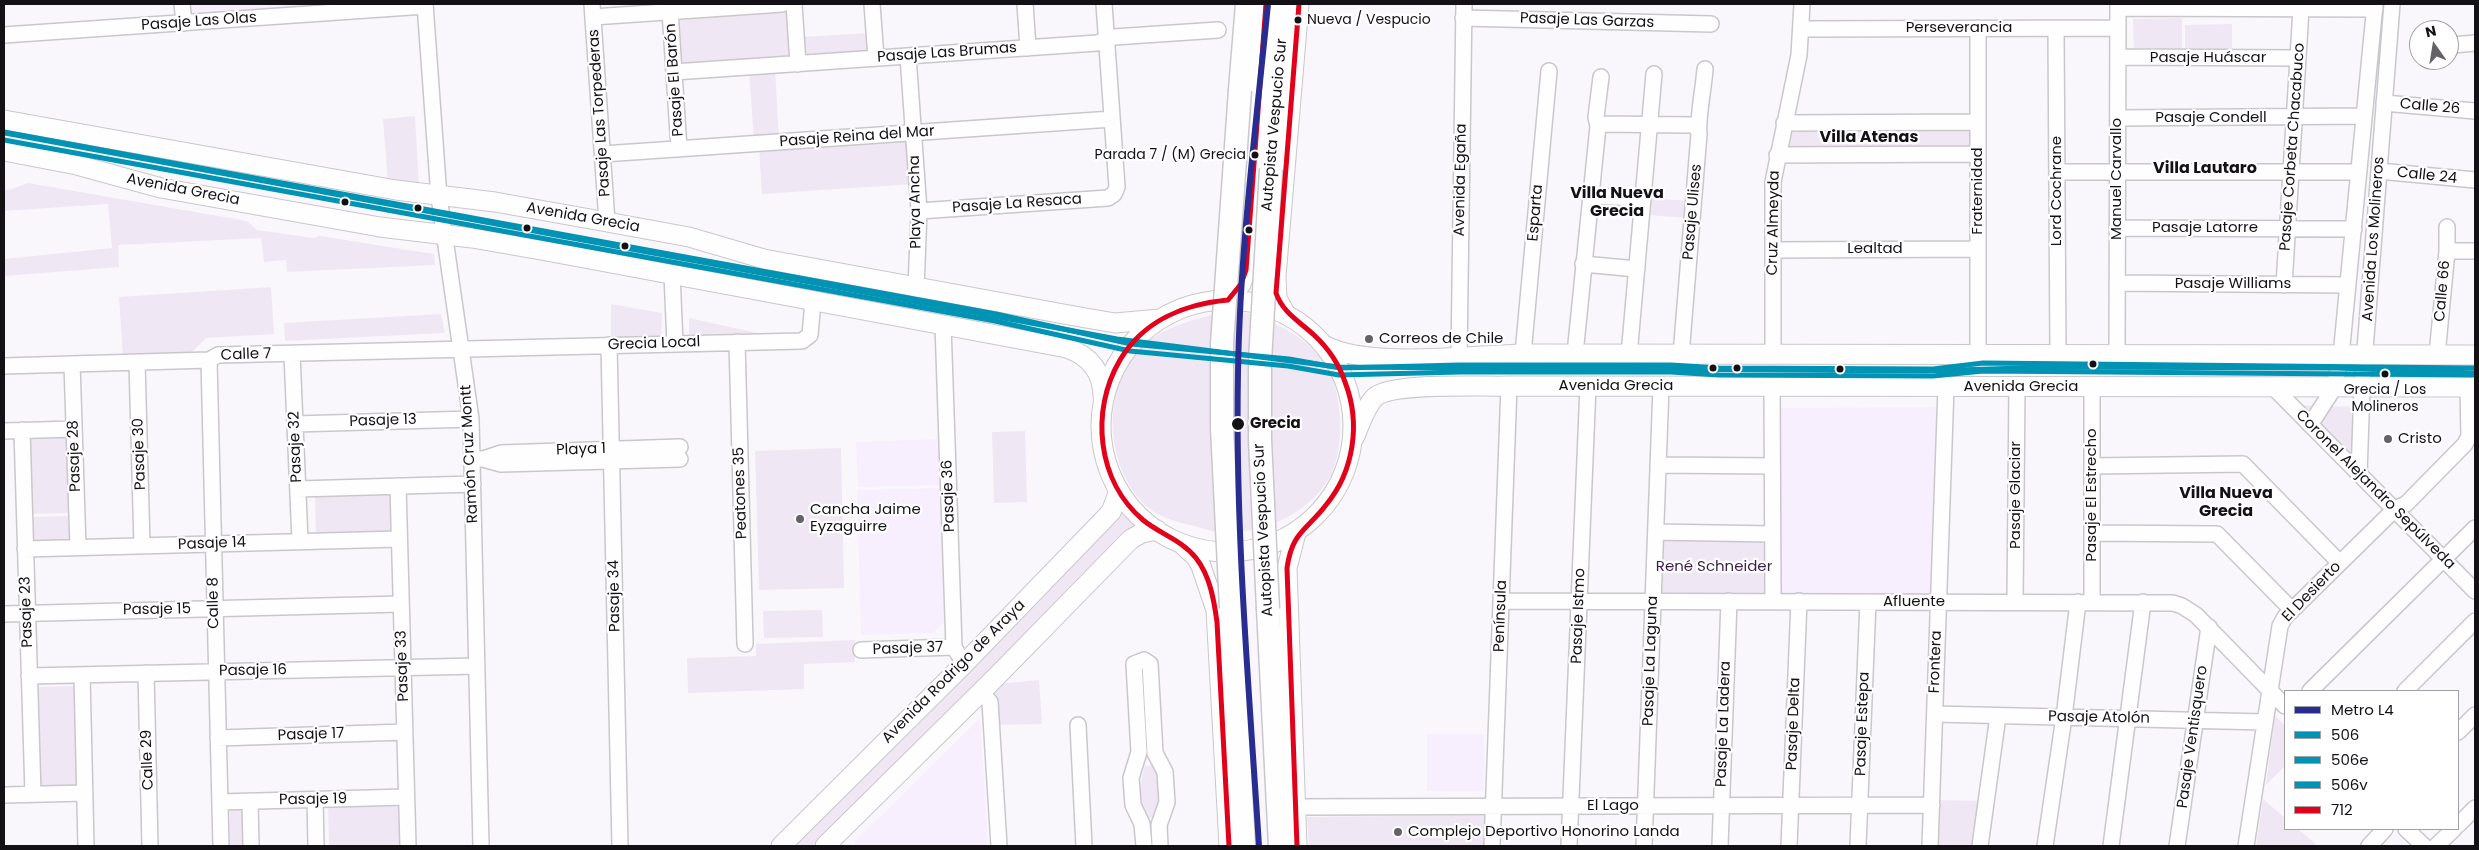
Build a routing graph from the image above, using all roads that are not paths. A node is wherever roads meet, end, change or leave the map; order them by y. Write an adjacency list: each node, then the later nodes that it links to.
1 (182, 4): 20 (street)
2 (782, 4): 18 (street)
3 (794, 4): 36 (street)
4 (872, 4): 33 (street)
5 (1025, 4): 31 (street)
6 (1104, 4): 28 (street)
7 (1247, 4): 241 (highway, bridge)
8 (1266, 4): 87 (main road)
9 (1286, 4): 242 (highway, Autopista Vespucio Sur, bridge)
10 (1299, 4): 89 (main road)
11 (1802, 4): 25 (street, Cruz Almeyda)
12 (2392, 4): 42 (street, Avenida Los Molineros)
13 (425, 5): 20 (street, Pasaje Las Olas); 67 (street, Ramón Cruz Montt)
14 (2118, 6): 16 (street); 24 (street, Manuel Carvallo)
15 (2375, 6): 16 (street); 44 (street, Avenida Los Molineros)
16 (2302, 8): 35 (street, Pasaje Corbeta Chacabuco)
17 (593, 10): 18 (street); 57 (street, Pasaje Las Torpederas)
18 (670, 11): 39 (street, Pasaje El Barón)
19 (1464, 11): 21 (street, Pasaje Las Garzas); 109 (street, Avenida Egaña)
20 (184, 23): 27 (street, Pasaje Las Olas)
21 (1711, 24)
22 (1978, 28): 23 (street, Perseverancia); 25 (street, Perseverancia); 49 (street, Fraternidad)
23 (2056, 28): 24 (street, Perseverancia); 61 (street, Lord Cochrane)
24 (2118, 28): 34 (street, Manuel Carvallo)
25 (1801, 29): 50 (street, Cruz Almeyda)
26 (1218, 30): 28 (street, Pasaje Las Brumas)
27 (4, 36)
28 (1106, 40): 31 (street, Pasaje Las Brumas); 47 (street)
29 (2475, 43): 30 (street)
30 (2459, 44)
31 (1028, 48): 32 (street, Pasaje Las Brumas)
32 (908, 56): 33 (street, Pasaje Las Brumas); 54 (street, Playa Ancha)
33 (876, 58): 36 (street, Pasaje Las Brumas)
34 (2118, 58): 35 (street, Pasaje Huáscar); 46 (street, Manuel Carvallo)
35 (2298, 58): 45 (street, Pasaje Corbeta Chacabuco)
36 (798, 64): 39 (street, Pasaje Las Brumas)
37 (1705, 69): 53 (street, Pasaje Ulises)
38 (1549, 71): 98 (street, Esparta)
39 (674, 72): 55 (street, Pasaje El Barón)
40 (1654, 74): 51 (street)
41 (1600, 76): 52 (street)
42 (2384, 102): 43 (street, Calle 26); 60 (street, Avenida Los Molineros)
43 (2475, 111)
44 (2364, 116): 45 (street, Pasaje Condell); 64 (street, Avenida Los Molineros)
45 (2295, 117): 46 (street, Pasaje Condell); 63 (street, Pasaje Corbeta Chacabuco)
46 (2118, 118): 62 (street, Manuel Carvallo)
47 (1112, 119): 54 (street, Pasaje Reina del Mar); 69 (street, Pasaje La Resaca)
48 (4, 120): 67 (main road, Avenida Grecia)
49 (1978, 122): 50 (street); 58 (street, Fraternidad)
50 (1784, 123): 59 (street, Cruz Almeyda)
51 (1649, 125): 52 (street); 53 (street); 68 (street)
52 (1598, 126): 66 (street)
53 (1698, 128): 104 (street, Pasaje Ulises)
54 (914, 133): 55 (street, Pasaje Reina del Mar); 69 (street, Playa Ancha)
55 (679, 149): 57 (street, Pasaje Reina del Mar)
56 (4, 151): 75 (main road, Avenida Grecia)
57 (602, 154): 70 (street, Pasaje Las Torpederas)
58 (1978, 154): 59 (street); 76 (street, Fraternidad)
59 (1777, 155): 77 (street, Cruz Almeyda)
60 (2379, 171): 65 (street, Calle 24); 106 (street, Avenida Los Molineros)
61 (2057, 172): 62 (street); 102 (street, Lord Cochrane)
62 (2117, 172): 63 (street); 72 (street, Manuel Carvallo)
63 (2291, 172): 64 (street); 73 (street, Pasaje Corbeta Chacabuco)
64 (2359, 172): 74 (street, Avenida Los Molineros)
65 (2475, 180)
66 (1590, 196): 68 (street); 80 (street)
67 (439, 197): 70 (main road, Avenida Grecia); 75 (street, Ramón Cruz Montt)
68 (1643, 198): 81 (street)
69 (919, 211): 86 (street, Playa Ancha)
70 (607, 222): 86 (main road, Avenida Grecia)
71 (2447, 227): 79 (street, Calle 66)
72 (2117, 228): 73 (street, Pasaje Latorre); 83 (street, Manuel Carvallo)
73 (2287, 229): 74 (street, Pasaje Latorre); 84 (street, Pasaje Corbeta Chacabuco)
74 (2354, 229): 85 (street, Avenida Los Molineros)
75 (443, 235): 82 (main road, Avenida Grecia); 96 (street, Ramón Cruz Montt)
76 (1978, 249): 77 (street, Lealtad); 101 (street, Fraternidad)
77 (1772, 250): 105 (street, Cruz Almeyda)
78 (2475, 251): 79 (street)
79 (2447, 252): 107 (street, Calle 66)
80 (1584, 264): 81 (street); 99 (street)
81 (1637, 269): 100 (street)
82 (672, 274): 88 (main road, Avenida Grecia); 93 (street)
83 (2117, 283): 84 (street, Pasaje Williams); 103 (street, Manuel Carvallo)
84 (2284, 285): 85 (street, Pasaje Williams)
85 (2348, 285): 110 (street, Avenida Los Molineros)
86 (916, 289): 90 (main road, Avenida Grecia)
87 (1228, 300): 89 (main road); 90 (main road)
88 (813, 301): 91 (main road, Avenida Grecia); 92 (street, Grecia Local)
89 (1286, 315): 95 (main road)
90 (1160, 319): 126 (main road)
91 (943, 325): 126 (main road, Avenida Grecia); 181 (street, Pasaje 36)
92 (737, 342): 93 (street, Grecia Local); 180 (street, Peatones 35)
93 (675, 344): 94 (street, Grecia Local)
94 (610, 345): 96 (street, Grecia Local); 135 (street, Pasaje 34)
95 (1324, 345): 109 (main road, Avenida Grecia); 133 (main road)
96 (461, 350): 97 (street, Calle 7); 127 (street, Ramón Cruz Montt)
97 (292, 354): 111 (street, Calle 7); 128 (street, Pasaje 32)
98 (1523, 354): 99 (main road, Avenida Grecia); 109 (main road, Avenida Grecia)
99 (1575, 354): 100 (main road, Avenida Grecia)
100 (1629, 354): 104 (main road, Avenida Grecia)
101 (1978, 354): 102 (main road, Avenida Grecia); 105 (main road, Avenida Grecia)
102 (2058, 354): 103 (main road, Avenida Grecia)
103 (2117, 354): 110 (main road, Avenida Grecia)
104 (1681, 355): 105 (main road, Avenida Grecia)
105 (1773, 355)
106 (2365, 355): 107 (main road, Avenida Grecia); 110 (main road, Avenida Grecia); 125 (street, Avenida Los Molineros)
107 (2437, 355): 108 (main road, Avenida Grecia)
108 (2475, 355)
109 (1459, 356)
110 (2342, 356): 124 (street, Avenida Los Molineros)
111 (209, 360): 112 (street, Calle 7); 154 (street, Calle 8)
112 (137, 362): 113 (street, Calle 7); 155 (street, Pasaje 30)
113 (72, 364): 114 (street, Calle 7); 130 (street, Pasaje 28)
114 (4, 366)
115 (1509, 386): 116 (main road, Avenida Grecia); 133 (main road, Avenida Grecia); 162 (street, Península)
116 (1588, 386): 117 (main road, Avenida Grecia); 163 (street, Pasaje Istmo)
117 (1662, 386): 118 (main road, Avenida Grecia); 137 (street, Pasaje La Laguna)
118 (1772, 387): 119 (main road, Avenida Grecia); 138 (street)
119 (1946, 387): 120 (main road, Avenida Grecia); 169 (street, Frontera)
120 (2017, 387): 122 (main road, Avenida Grecia); 170 (street, Pasaje Glaciar)
121 (2472, 387): 125 (main road, Avenida Grecia); 145 (street, El Desierto)
122 (2092, 388): 123 (main road, Avenida Grecia); 139 (street, Pasaje El Estrecho)
123 (2274, 388): 124 (main road, Avenida Grecia); 129 (street, Coronel Alejandro Sepúlveda)
124 (2334, 388): 125 (main road, Avenida Grecia); 129 (street, Avenida Los Molineros)
125 (2362, 388): 140 (street, Avenida Los Molineros)
126 (1103, 397): 144 (main road)
127 (471, 419): 128 (street, Pasaje 13); 136 (street, Ramón Cruz Montt)
128 (295, 424): 143 (street, Pasaje 32)
129 (2310, 424): 140 (street, Coronel Alejandro Sepúlveda)
130 (74, 429): 131 (street); 157 (street, Pasaje 28)
131 (22, 430): 132 (street); 158 (street, Pasaje 23)
132 (4, 431)
133 (1354, 438): 149 (main road)
134 (680, 453): 135 (street, Playa 1)
135 (612, 455): 136 (street, Playa 1); 234 (street, Pasaje 34)
136 (478, 459): 141 (street, Ramón Cruz Montt)
137 (1659, 464): 138 (street); 148 (street, Pasaje La Laguna)
138 (1772, 466): 151 (street)
139 (2092, 466): 150 (street, Pasaje El Estrecho); 160 (street)
140 (2359, 474): 145 (street, Coronel Alejandro Sepúlveda)
141 (473, 484): 142 (street); 184 (street, Ramón Cruz Montt)
142 (398, 486): 143 (street); 152 (street, Pasaje 33)
143 (298, 489): 153 (street, Pasaje 32)
144 (1119, 491): 147 (main road); 183 (main road, Avenida Rodrigo de Araya)
145 (2395, 509): 159 (street, Coronel Alejandro Sepúlveda); 160 (street, El Desierto)
146 (2475, 528): 159 (street)
147 (1157, 530): 156 (main road); 193 (main road)
148 (1656, 532): 151 (street); 164 (street, Pasaje La Laguna)
149 (1296, 533): 156 (main road); 220 (main road)
150 (2092, 533): 171 (street, Pasaje El Estrecho); 175 (street)
151 (1772, 534): 166 (street)
152 (399, 539): 153 (street, Pasaje 14); 173 (street, Pasaje 33)
153 (300, 541): 154 (street, Pasaje 14)
154 (213, 544): 155 (street, Pasaje 14); 174 (street, Calle 8)
155 (142, 546): 157 (street, Pasaje 14)
156 (1182, 546): 240 (main road)
157 (78, 547): 158 (street, Pasaje 14)
158 (25, 549): 176 (street, Pasaje 23)
159 (2444, 559): 161 (street, Coronel Alejandro Sepúlveda); 191 (street)
160 (2340, 563): 175 (street, El Desierto)
161 (2475, 591)
162 (1501, 601): 163 (street, Afluente); 217 (street, Península)
163 (1579, 601): 164 (street, Afluente); 218 (street, Pasaje Istmo)
164 (1654, 601): 165 (street, Afluente); 219 (street, Pasaje La Laguna)
165 (1729, 601): 166 (street, Afluente); 213 (street, Pasaje La Ladera)
166 (1773, 601): 167 (street, Afluente)
167 (1799, 601): 168 (street, Afluente); 214 (street, Pasaje Delta)
168 (1868, 602): 169 (street, Afluente); 215 (street, Pasaje Estepa)
169 (1938, 602): 170 (street, Afluente); 195 (street, Frontera)
170 (2015, 602): 171 (street, Afluente)
171 (2085, 602): 172 (street, Afluente); 198 (street, Pasaje El Estrecho)
172 (2143, 602): 179 (street, Afluente); 199 (street)
173 (401, 604): 174 (street, Pasaje 15); 185 (street, Pasaje 33)
174 (214, 608): 176 (street, Pasaje 15); 186 (street, Calle 8)
175 (2292, 610): 190 (street, El Desierto)
176 (27, 613): 177 (street, Pasaje 15); 189 (street, Pasaje 23)
177 (4, 614)
178 (2475, 621): 192 (street)
179 (2208, 628): 190 (street, Afluente); 200 (street, Pasaje Ventisquero)
180 (745, 644)
181 (954, 647): 182 (street, Pasaje 37); 183 (street, Pasaje 36)
182 (861, 650)
183 (964, 664): 235 (main road, Avenida Rodrigo de Araya)
184 (477, 666): 185 (street, Pasaje 16); 233 (street, Ramón Cruz Montt)
185 (403, 668): 186 (street, Pasaje 16); 204 (street, Pasaje 33)
186 (216, 672): 187 (street, Pasaje 16); 205 (street, Calle 8)
187 (146, 674): 188 (street, Pasaje 16); 228 (street, Calle 29)
188 (82, 675): 189 (street, Pasaje 16); 206 (street)
189 (29, 676): 207 (street, Pasaje 23)
190 (2269, 690): 194 (street, Afluente); 201 (street, El Desierto)
191 (2311, 690)
192 (2405, 690)
193 (981, 692): 226 (main road); 236 (street)
194 (2284, 705)
195 (1934, 714): 197 (street, Pasaje Atolón); 216 (street, Frontera)
196 (2475, 715): 203 (street)
197 (1998, 716): 198 (street, Pasaje Atolón); 251 (street)
198 (2064, 718): 199 (street, Pasaje Atolón); 252 (street, Pasaje El Estrecho)
199 (2129, 719): 200 (street, Pasaje Atolón); 253 (street)
200 (2195, 720): 201 (street, Pasaje Atolón); 254 (street, Pasaje Ventisquero)
201 (2264, 722): 255 (street, El Desierto)
202 (1078, 725): 237 (street)
203 (2459, 731)
204 (404, 732): 205 (street, Pasaje 17); 209 (street, Pasaje 33)
205 (218, 738): 212 (street, Calle 8)
206 (85, 793): 207 (street); 227 (street)
207 (33, 794): 208 (street)
208 (4, 795)
209 (406, 797): 210 (street, Pasaje 19); 232 (street, Pasaje 33)
210 (315, 800): 211 (street, Pasaje 19); 231 (street)
211 (250, 801): 212 (street, Pasaje 19); 230 (street)
212 (220, 802): 229 (street, Calle 8)
213 (1721, 805): 214 (street, El Lago); 219 (street, El Lago); 247 (street, Pasaje La Ladera)
214 (1791, 805): 215 (street, El Lago); 248 (street, Pasaje Delta)
215 (1860, 805): 216 (street, El Lago); 249 (street, Pasaje Estepa)
216 (1932, 805): 250 (street, Frontera)
217 (1494, 806): 218 (street, El Lago); 220 (street, El Lago); 244 (street, Península)
218 (1571, 806): 219 (street, El Lago); 245 (street, Pasaje Istmo)
219 (1646, 806): 246 (street, Pasaje La Laguna)
220 (1295, 807): 243 (main road)
221 (2475, 808): 222 (street)
222 (2459, 824)
223 (2384, 830): 256 (street)
224 (2407, 830): 257 (street)
225 (2453, 830): 258 (street)
226 (831, 844)
227 (86, 846)
228 (150, 846)
229 (221, 846)
230 (251, 846)
231 (316, 846)
232 (408, 846)
233 (481, 846)
234 (620, 846)
235 (780, 846)
236 (1000, 846)
237 (1084, 846)
238 (1144, 846): 239 (street)
239 (1160, 846)
240 (1229, 846)
241 (1244, 846)
242 (1280, 846)
243 (1297, 846)
244 (1492, 846)
245 (1569, 846)
246 (1644, 846)
247 (1720, 846)
248 (1789, 846)
249 (1858, 846)
250 (1930, 846)
251 (1980, 846)
252 (2045, 846)
253 (2111, 846)
254 (2177, 846)
255 (2246, 846)
256 (2369, 846)
257 (2424, 846)
258 (2436, 846)

